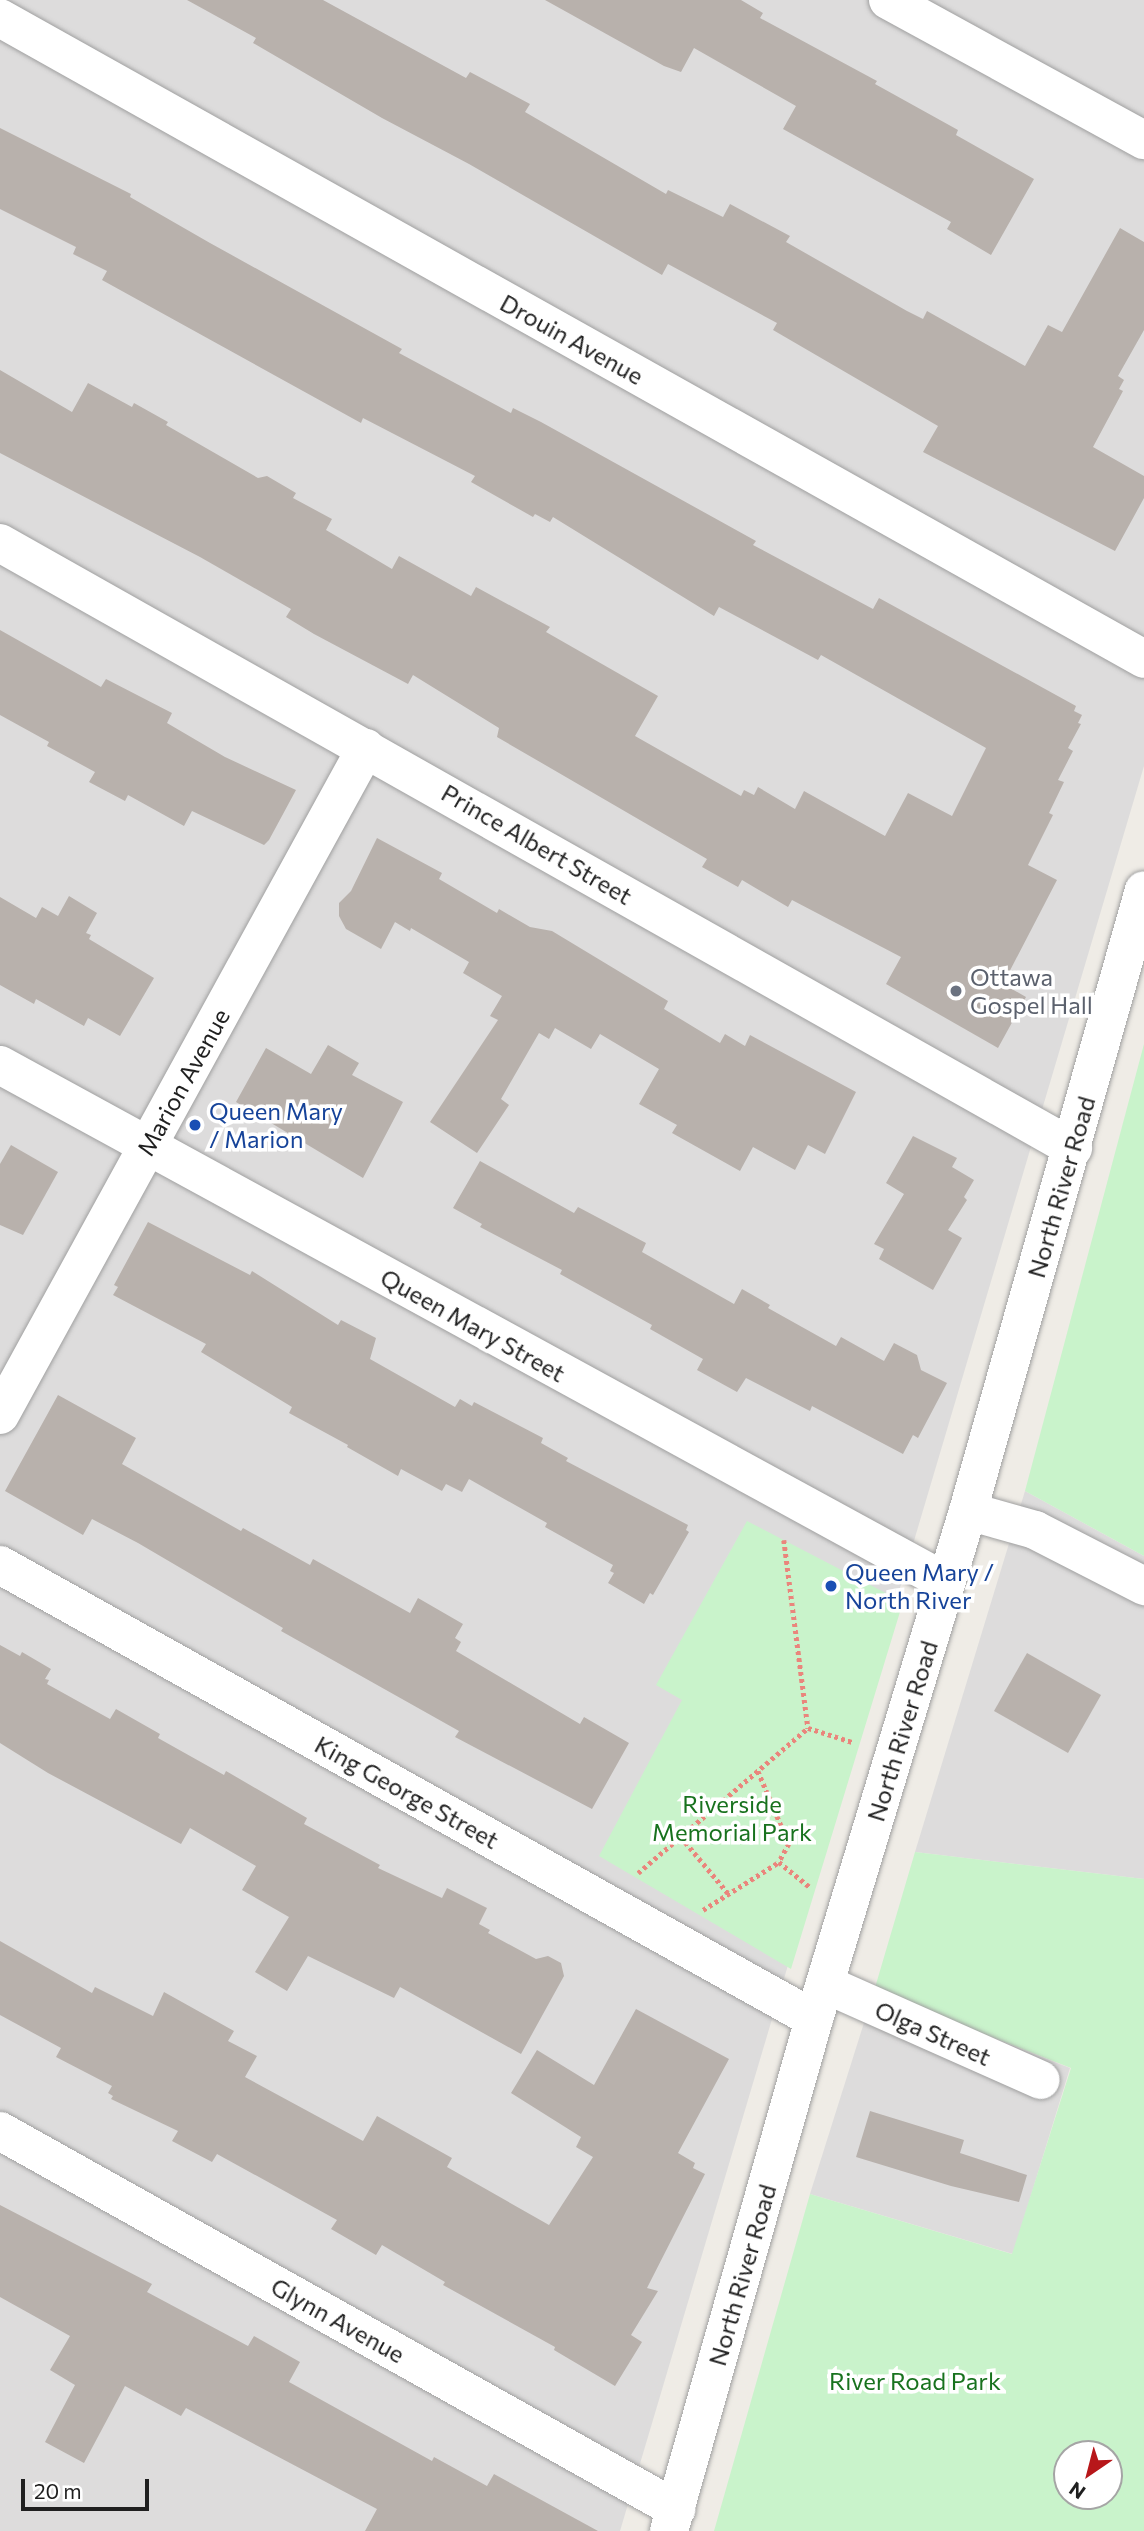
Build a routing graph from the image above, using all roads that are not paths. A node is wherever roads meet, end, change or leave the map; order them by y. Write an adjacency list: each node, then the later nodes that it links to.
1 (888, 0): 3 (street)
2 (0, 18): 5 (street, Drouin Avenue)
3 (1144, 140)
4 (0, 543): 6 (street, Prince Albert Street)
5 (1144, 659)
6 (366, 748): 9 (street, Marion Avenue); 10 (street, Prince Albert Street)
7 (1144, 890): 10 (street, North River Road)
8 (0, 1065): 9 (street, Queen Mary Street)
9 (147, 1147): 11 (street, Marion Avenue); 14 (street, Queen Mary Street)
10 (1073, 1148): 12 (street, North River Road)
11 (0, 1415)
12 (968, 1511): 14 (street, North River Road); 15 (street)
13 (0, 1565): 16 (street, King George Street)
14 (946, 1583): 16 (street, North River Road)
15 (1144, 1586)
16 (820, 2002): 17 (street, Olga Street); 19 (street, North River Road)
17 (1041, 2080)
18 (0, 2131): 19 (street, Glynn Avenue)
19 (673, 2520)

